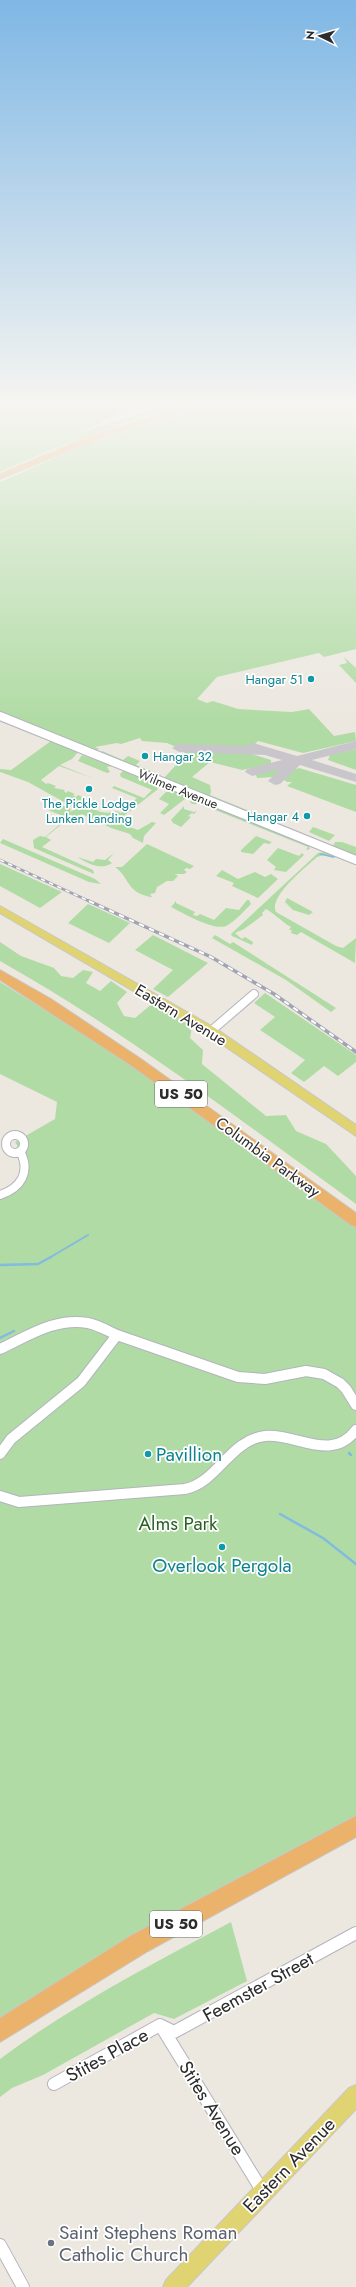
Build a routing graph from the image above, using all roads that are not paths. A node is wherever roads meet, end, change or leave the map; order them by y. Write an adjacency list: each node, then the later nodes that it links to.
1 (0, 716): 2 (street, Wilmer Avenue)
2 (356, 860)
3 (0, 909): 7 (main road, Eastern Avenue)
4 (0, 968): 11 (highway, Columbia Parkway / US 50)
5 (0, 974): 12 (highway, Columbia Parkway / US 50)
6 (254, 994): 7 (street)
7 (211, 1031): 8 (main road, Eastern Avenue)
8 (356, 1131)
9 (20, 1151): 10 (street)
10 (0, 1195)
11 (356, 1212)
12 (356, 1221)
13 (117, 1335): 14 (street); 15 (street); 17 (street)
14 (0, 1349)
15 (356, 1405)
16 (356, 1430): 18 (street)
17 (0, 1454)
18 (0, 1496)
19 (356, 1826): 22 (highway, US 50)
20 (356, 1934): 21 (street, Feemster Street)
21 (160, 2025): 23 (street, Stites Place); 25 (street, Stites Avenue)
22 (0, 2031)
23 (54, 2084)
24 (356, 2095): 25 (main road, Eastern Avenue)
25 (264, 2192): 28 (main road, Eastern Avenue)
26 (0, 2245): 27 (street)
27 (23, 2287)
28 (173, 2287)

